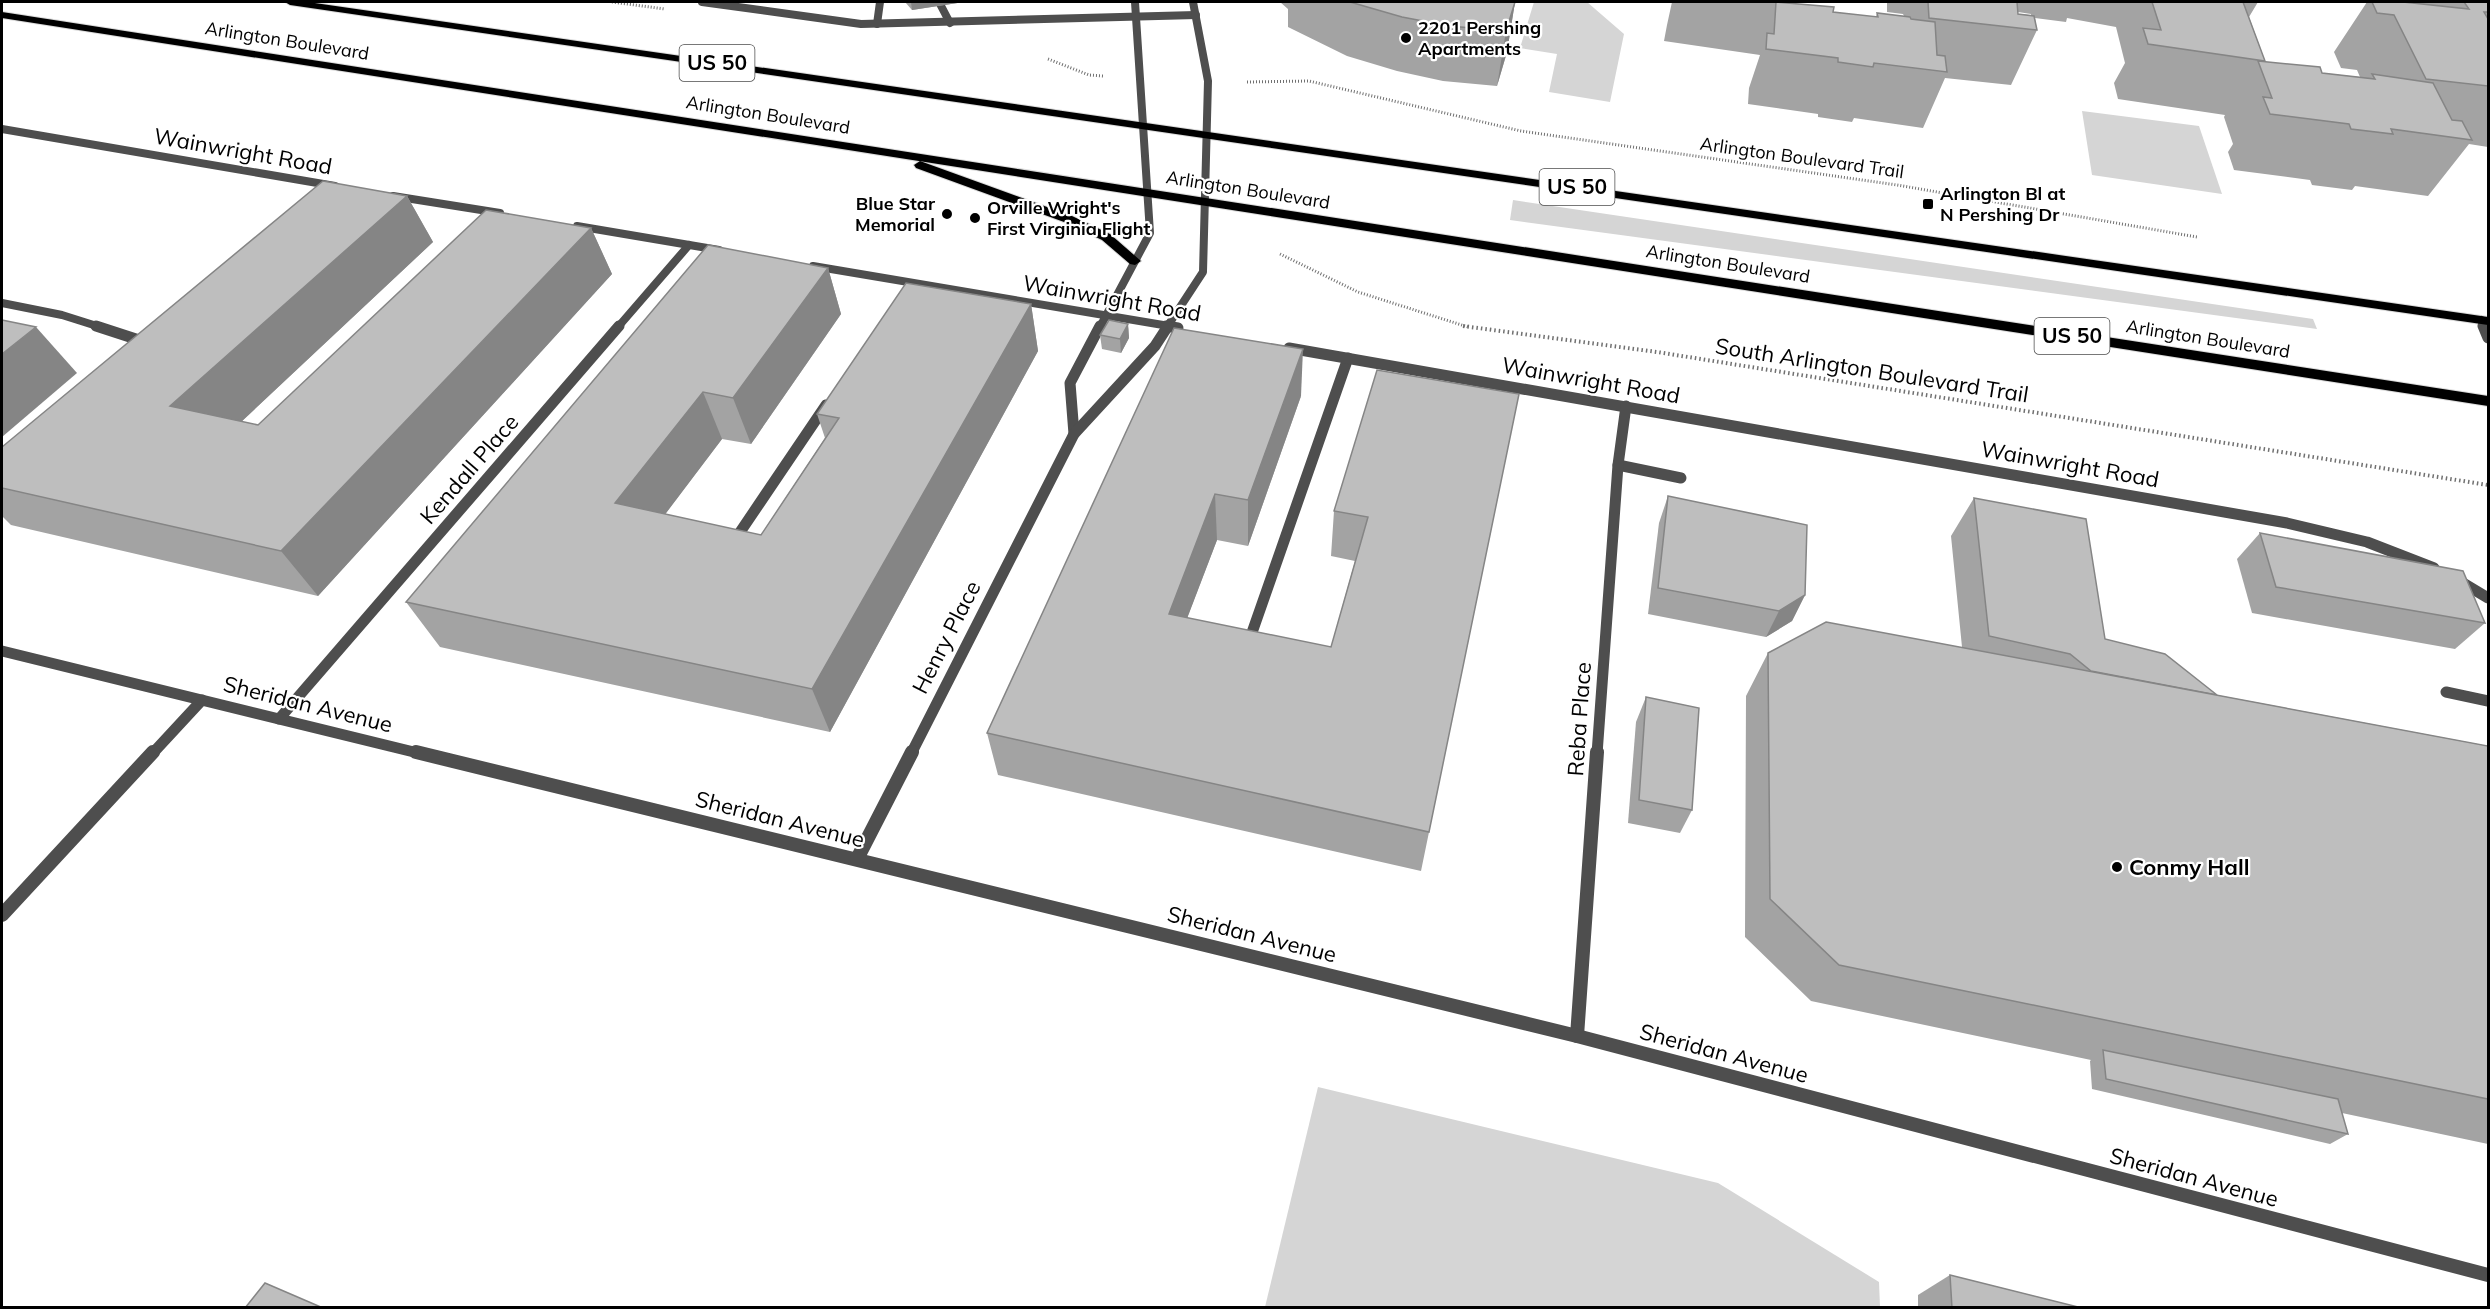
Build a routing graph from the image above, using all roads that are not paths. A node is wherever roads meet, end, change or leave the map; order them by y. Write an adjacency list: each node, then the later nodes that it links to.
1 (290, 2): 12 (highway, Arlington Boulevard / US 50)
2 (702, 2): 11 (street)
3 (880, 2): 11 (street)
4 (939, 2): 10 (street)
5 (1136, 2): 9 (street)
6 (1193, 2): 8 (street, Henry Place)
7 (2, 15): 15 (highway, Arlington Boulevard / US 50)
8 (1196, 15): 9 (street); 14 (street, Henry Place)
9 (1137, 17): 10 (street); 12 (street)
10 (950, 23): 11 (street)
11 (877, 24)
12 (1145, 124): 14 (highway, Arlington Boulevard / US 50); 17 (street)
13 (2, 129): 16 (street, Wainwright Road)
14 (1207, 134): 19 (street, Henry Place); 28 (highway, Arlington Boulevard / US 50)
15 (883, 151): 17 (highway, Arlington Boulevard / US 50); 24 (highway)
16 (346, 188)
17 (1146, 192): 19 (highway, Arlington Boulevard / US 50); 24 (street)
18 (380, 193): 20 (street)
19 (1206, 201): 29 (street, Henry Place); 36 (highway, Arlington Boulevard / US 50)
20 (514, 216)
21 (560, 223): 22 (street)
22 (688, 245): 23 (street); 48 (street, Kendall Place)
23 (735, 253)
24 (1135, 261): 27 (street)
25 (804, 265): 27 (street, Wainwright Road)
26 (2, 303): 31 (street)
27 (1106, 316): 29 (street, Wainwright Road); 38 (street)
28 (2486, 321): 32 (street)
29 (1168, 327): 30 (street, Wainwright Road); 38 (street, Henry Place)
30 (1191, 331)
31 (149, 335)
32 (2488, 338)
33 (1281, 346): 34 (street, Wainwright Road)
34 (1348, 358): 37 (street, Wainwright Road); 44 (street)
35 (831, 396): 41 (street)
36 (2488, 401)
37 (1626, 406): 39 (street, Reba Place); 42 (street, Wainwright Road)
38 (1074, 434): 49 (street, Henry Place)
39 (1618, 465): 40 (street); 51 (street, Reba Place)
40 (1681, 478)
41 (728, 550)
42 (2488, 598)
43 (2, 651): 46 (street, Sheridan Avenue)
44 (1246, 651)
45 (2446, 692): 47 (street)
46 (202, 700): 48 (street, Sheridan Avenue); 50 (street)
47 (2488, 701)
48 (279, 719): 49 (street, Sheridan Avenue)
49 (857, 859): 51 (street, Sheridan Avenue)
50 (2, 915)
51 (1577, 1036): 52 (street, Sheridan Avenue)
52 (2488, 1275)

